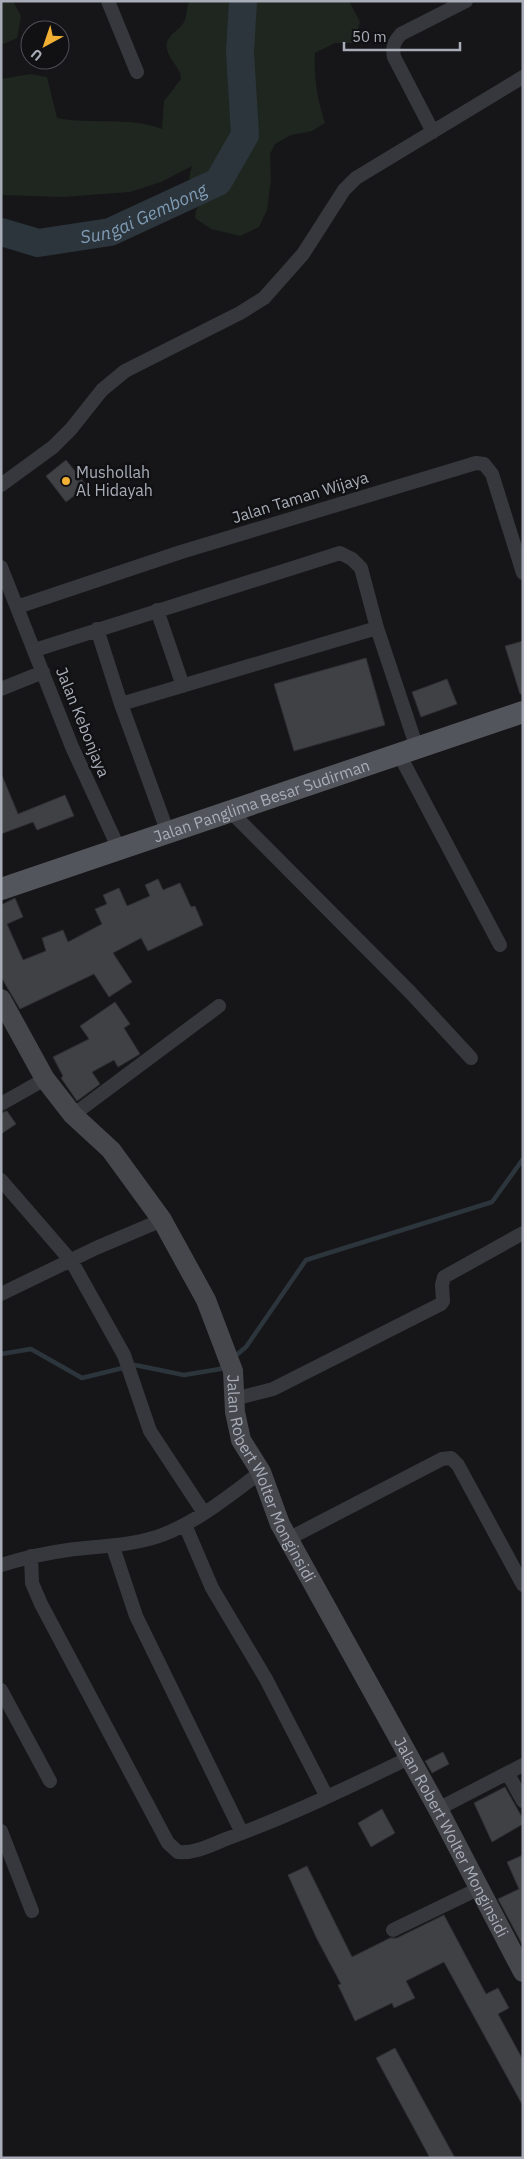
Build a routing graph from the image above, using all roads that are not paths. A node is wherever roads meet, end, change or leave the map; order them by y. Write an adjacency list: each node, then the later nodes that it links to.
1 (108, 1): 3 (street)
2 (466, 1): 5 (street)
3 (137, 72)
4 (523, 77): 5 (street)
5 (433, 132): 6 (street)
6 (1, 485)
7 (1, 567): 9 (street, Jalan Kebonjaya)
8 (523, 573): 10 (street, Jalan Taman Wijaya)
9 (6, 593): 10 (street, Jalan Kebonjaya)
10 (17, 607): 14 (street, Jalan Kebonjaya)
11 (157, 610): 12 (street); 13 (street); 16 (street)
12 (377, 628): 16 (street); 20 (street)
13 (98, 629): 14 (street); 18 (street)
14 (35, 650): 15 (street, Jalan Kebonjaya)
15 (43, 672): 17 (street); 23 (street, Jalan Kebonjaya)
16 (183, 686): 18 (street)
17 (1, 689)
18 (121, 704): 22 (street)
19 (523, 712): 20 (main road, Jalan Panglima Besar Sudirman)
20 (408, 751): 21 (main road, Jalan Panglima Besar Sudirman); 25 (street)
21 (231, 812): 22 (main road, Jalan Panglima Besar Sudirman); 28 (street)
22 (168, 833): 23 (main road, Jalan Panglima Besar Sudirman)
23 (119, 850): 24 (main road, Jalan Panglima Besar Sudirman)
24 (1, 888)
25 (500, 945)
26 (1, 999): 29 (main road, Jalan Robert Wolter Monginsidi)
27 (219, 1006): 31 (street)
28 (471, 1058)
29 (45, 1079): 30 (street); 31 (main road, Jalan Robert Wolter Monginsidi)
30 (1, 1104)
31 (73, 1115): 33 (main road, Jalan Robert Wolter Monginsidi)
32 (1, 1180): 35 (street)
33 (162, 1220): 35 (street); 37 (main road, Jalan Robert Wolter Monginsidi)
34 (523, 1233): 37 (street)
35 (72, 1262): 36 (street); 39 (street)
36 (1, 1294)
37 (234, 1399): 38 (main road, Jalan Robert Wolter Monginsidi)
38 (261, 1472): 39 (street); 41 (main road, Jalan Robert Wolter Monginsidi)
39 (204, 1513): 40 (street)
40 (185, 1525): 42 (street); 51 (street)
41 (288, 1540): 45 (street); 47 (main road, Jalan Robert Wolter Monginsidi)
42 (112, 1547): 43 (street); 55 (street)
43 (31, 1556): 44 (street); 55 (street)
44 (1, 1565)
45 (523, 1585)
46 (1, 1690): 50 (street)
47 (409, 1758): 51 (street); 53 (main road, Jalan Robert Wolter Monginsidi)
48 (523, 1765): 49 (street)
49 (508, 1774): 52 (street); 53 (street)
50 (50, 1781)
51 (327, 1797): 55 (street)
52 (523, 1801)
53 (438, 1809): 56 (main road, Jalan Robert Wolter Monginsidi)
54 (1, 1831): 57 (street)
55 (242, 1833)
56 (478, 1888): 58 (street); 59 (main road, Jalan Robert Wolter Monginsidi)
57 (32, 1911)
58 (393, 1930)
59 (523, 1972)

